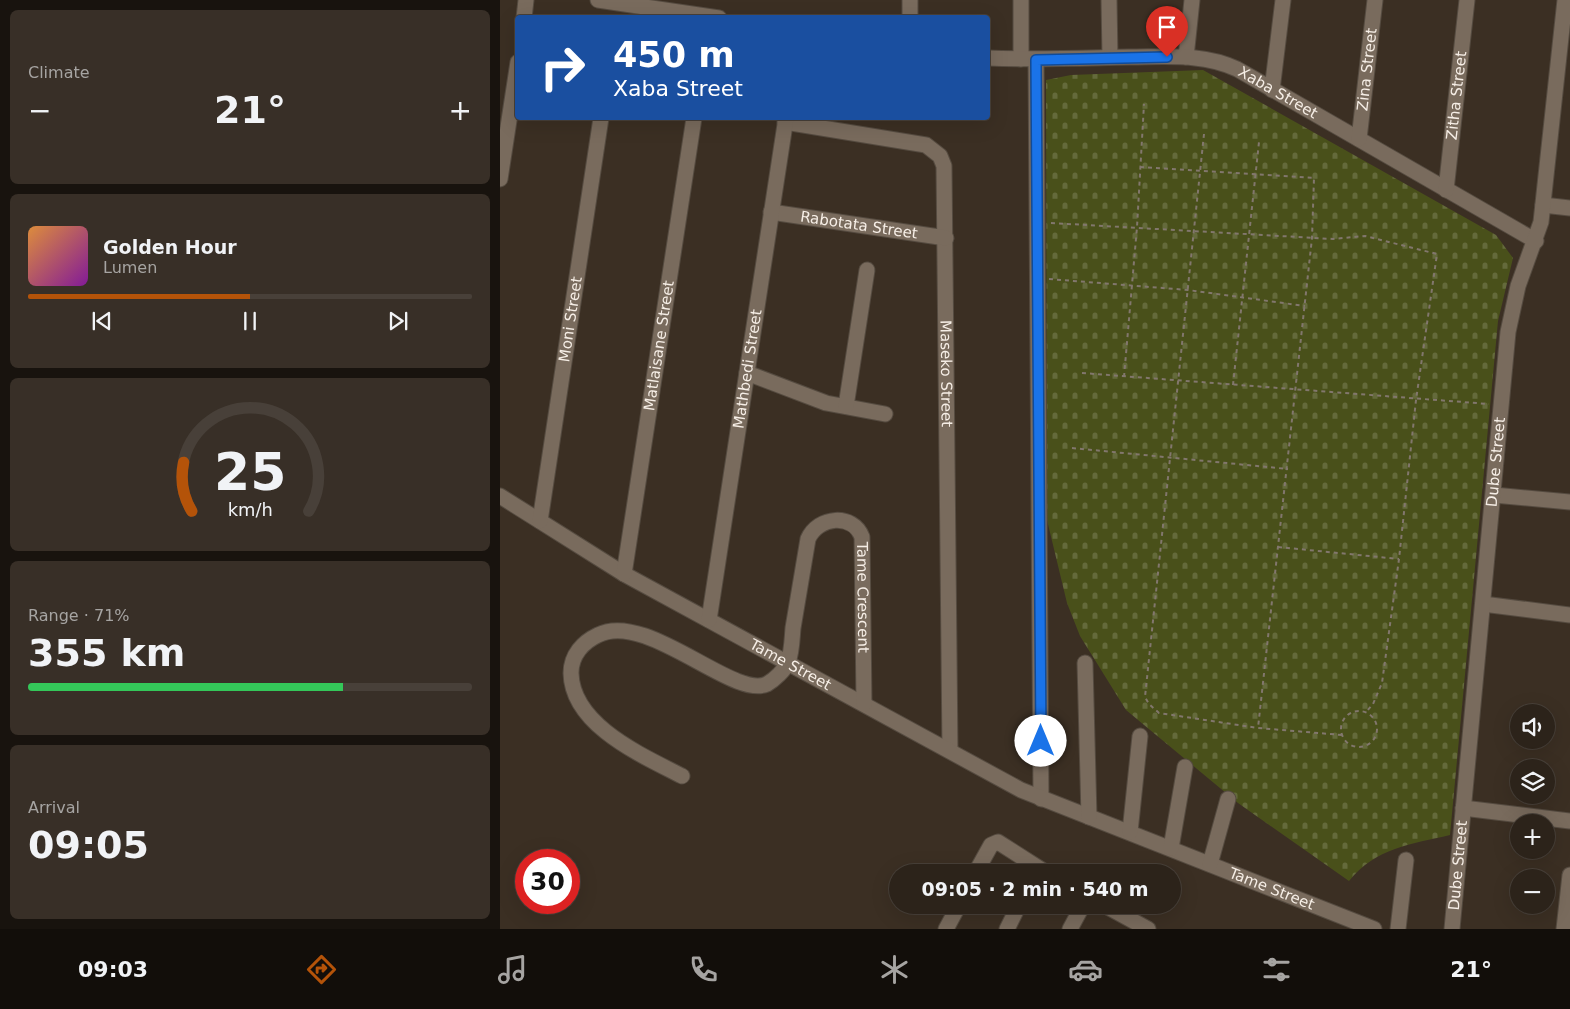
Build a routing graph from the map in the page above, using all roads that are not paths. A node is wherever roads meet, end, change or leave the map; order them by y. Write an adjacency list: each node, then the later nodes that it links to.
1 (526, 0): 12 (street)
2 (598, 0): 11 (street)
3 (910, 0): 14 (street)
4 (1021, 0): 18 (street)
5 (1109, 0): 15 (street)
6 (1192, 0): 16 (street)
7 (1283, 0): 20 (street)
8 (1375, 0): 25 (street, Zina Street)
9 (1467, 0): 27 (street, Zitha Street)
10 (1565, 0): 28 (street, Dube Street)
11 (617, 10): 13 (street)
12 (524, 15)
13 (686, 15)
14 (910, 15)
15 (1110, 57): 16 (street, Xaba Street); 18 (street, Xaba Street)
16 (1186, 57): 20 (street, Xaba Street)
17 (990, 58): 18 (street, Xaba Street)
18 (1029, 60): 52 (street)
19 (515, 72): 21 (street)
20 (1272, 90): 25 (street, Xaba Street)
21 (506, 103): 26 (street)
22 (601, 120): 40 (street, Moni Street)
23 (694, 120): 41 (street, Matlaisane Street)
24 (786, 120): 30 (street, Mathbedi Street); 31 (street, Maseko Street)
25 (1359, 139): 27 (street, Xaba Street)
26 (500, 179)
27 (1446, 190): 32 (street, Xaba Street)
28 (1543, 205): 29 (street); 32 (street, Dube Street)
29 (1570, 208)
30 (771, 212): 31 (street, Rabotata Street); 34 (street, Mathbedi Street)
31 (946, 238): 49 (street, Maseko Street)
32 (1536, 241): 37 (street, Dube Street)
33 (867, 270): 35 (street)
34 (747, 373): 35 (street); 44 (street, Mathbedi Street)
35 (846, 406): 36 (street)
36 (885, 414)
37 (1494, 495): 39 (street); 42 (street, Dube Street)
38 (500, 496): 40 (street, Tame Street)
39 (1570, 502)
40 (540, 521): 41 (street, Tame Street)
41 (624, 574): 44 (street, Tame Street)
42 (1483, 604): 43 (street); 54 (street, Dube Street)
43 (1570, 615)
44 (709, 620): 45 (street, Tame Street)
45 (788, 663): 47 (street, Tame Street); 47 (street, Tame Crescent); 51 (street)
46 (1085, 663): 55 (street)
47 (864, 704): 49 (street, Tame Street)
48 (1140, 736): 57 (street)
49 (950, 751): 52 (street, Tame Street)
50 (1186, 767): 58 (street)
51 (682, 776)
52 (1041, 799): 55 (street, Tame Street)
53 (1228, 799): 62 (street)
54 (1463, 808): 56 (street); 74 (street, Dube Street)
55 (1089, 817): 57 (street, Tame Street)
56 (1570, 821)
57 (1130, 832): 58 (street, Tame Street)
58 (1170, 848): 62 (street, Tame Street)
59 (1406, 860): 73 (street)
60 (981, 864): 61 (street)
61 (1028, 864)
62 (1210, 864): 72 (street, Tame Street)
63 (1570, 875): 75 (street)
64 (954, 914): 68 (street)
65 (1014, 914): 69 (street)
66 (1078, 914): 70 (street)
67 (1120, 914): 71 (street)
68 (946, 929)
69 (1007, 929)
70 (1070, 929)
71 (1148, 929)
72 (1374, 929)
73 (1398, 929)
74 (1452, 929)
75 (1564, 929)

